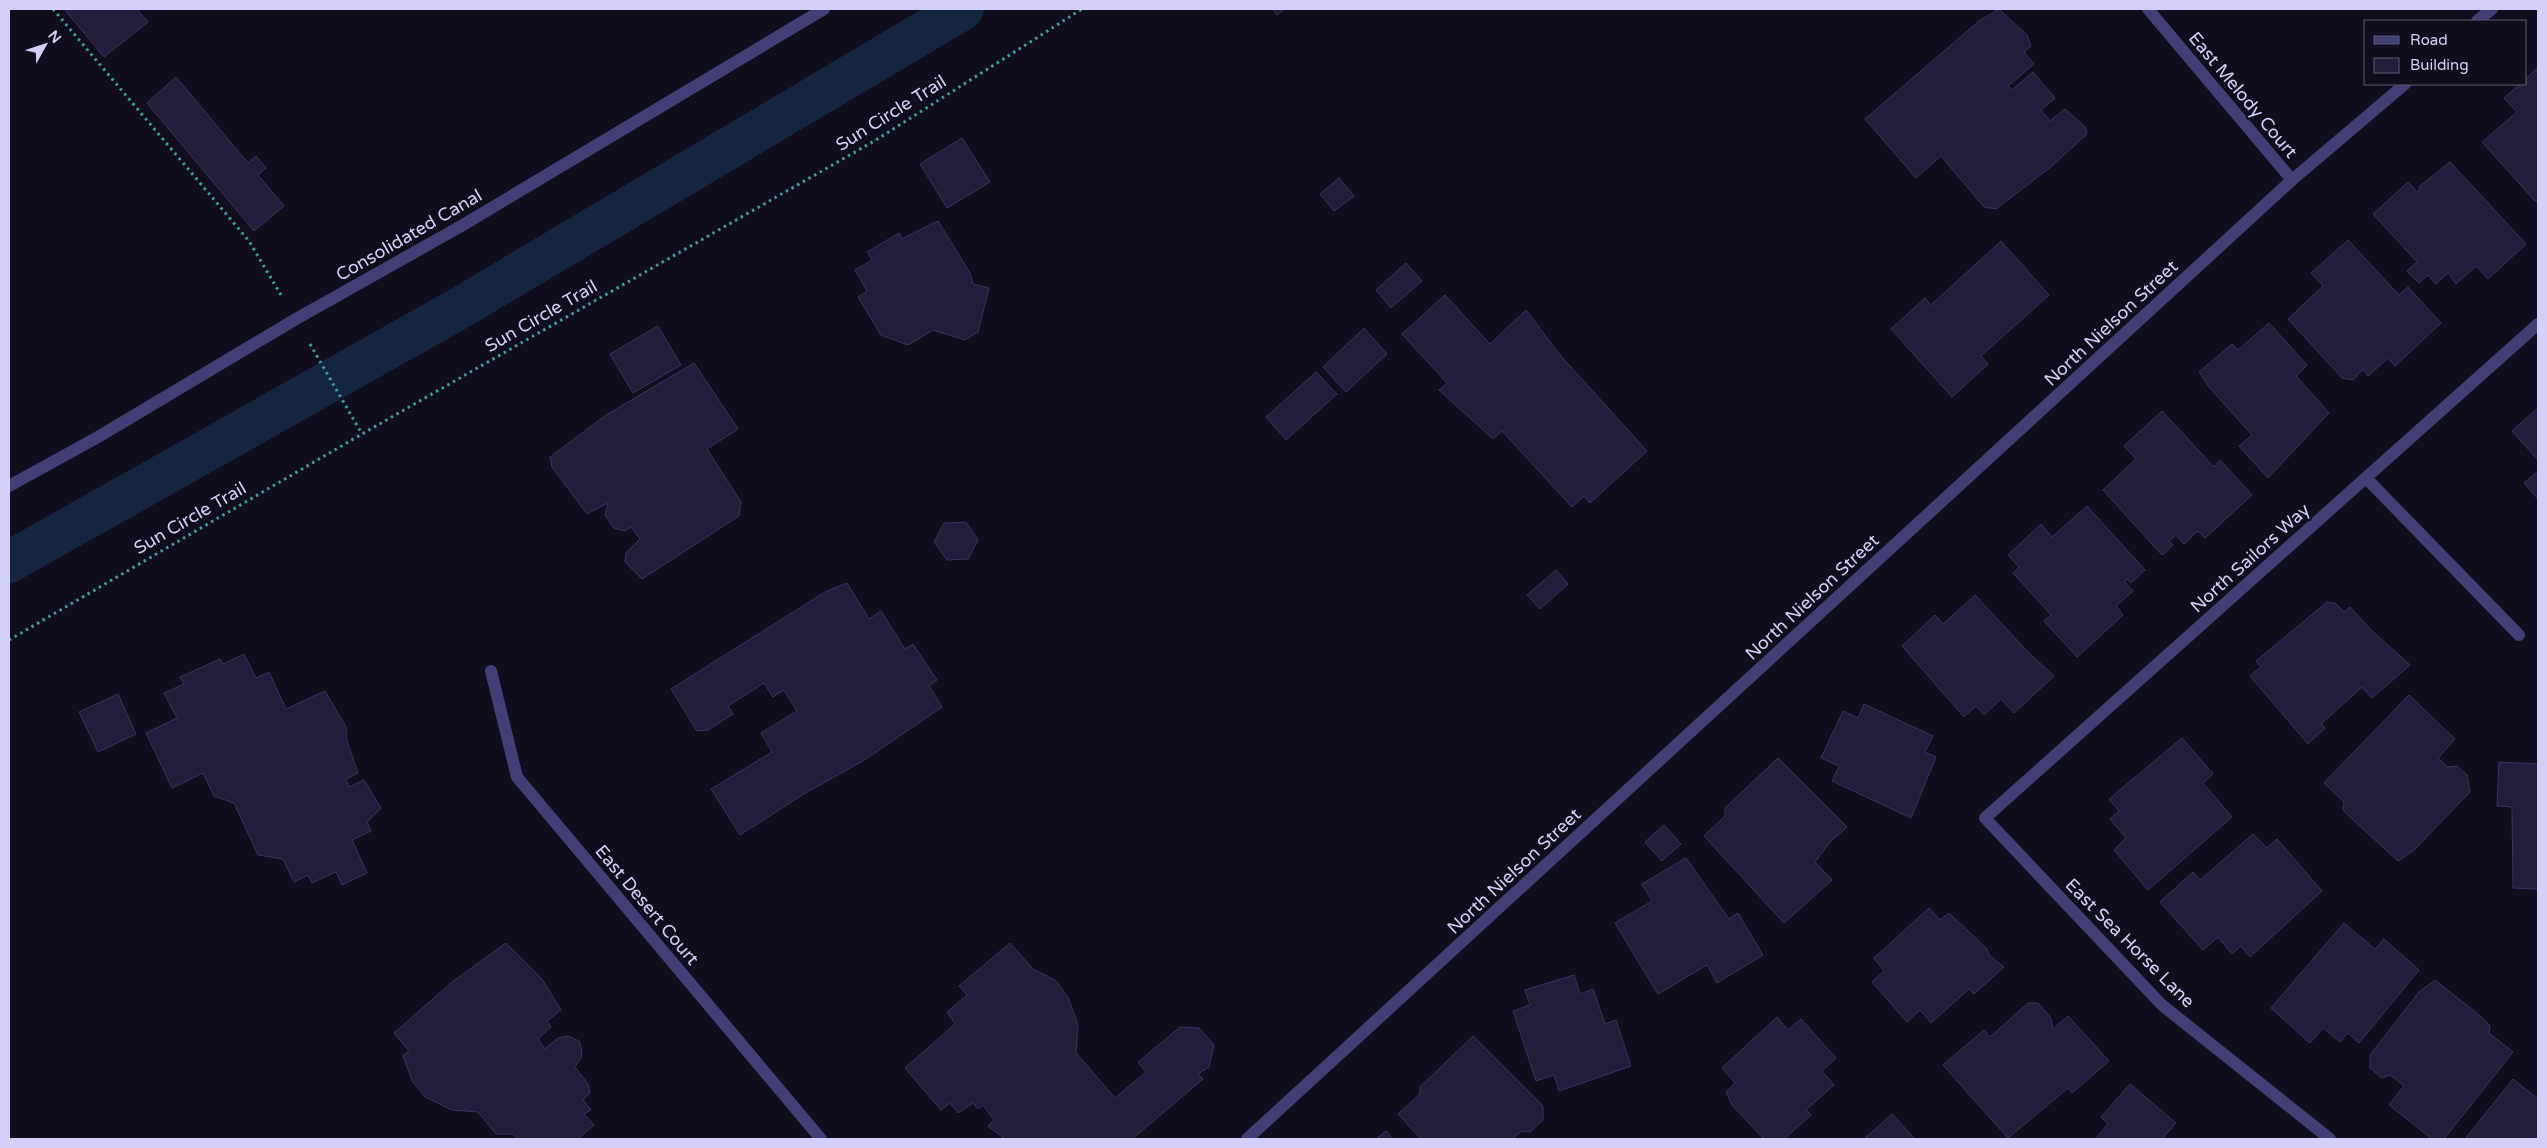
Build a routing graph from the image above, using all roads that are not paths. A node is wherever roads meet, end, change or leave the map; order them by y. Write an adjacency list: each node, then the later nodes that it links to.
1 (824, 9): 9 (street, Consolidated Canal)
2 (2148, 9): 6 (street, East Melody Court)
3 (2492, 9): 4 (street)
4 (2479, 20)
5 (2404, 85): 6 (street, North Nielson Street)
6 (2292, 180): 14 (street, North Nielson Street)
7 (2538, 324): 8 (street, North Sailors Way)
8 (2366, 478): 10 (street); 12 (street, North Sailors Way)
9 (9, 486)
10 (2519, 635)
11 (491, 671): 13 (street, East Desert Court)
12 (1985, 818): 15 (street, East Sea Horse Lane)
13 (821, 1139)
14 (1247, 1139)
15 (2330, 1139)

